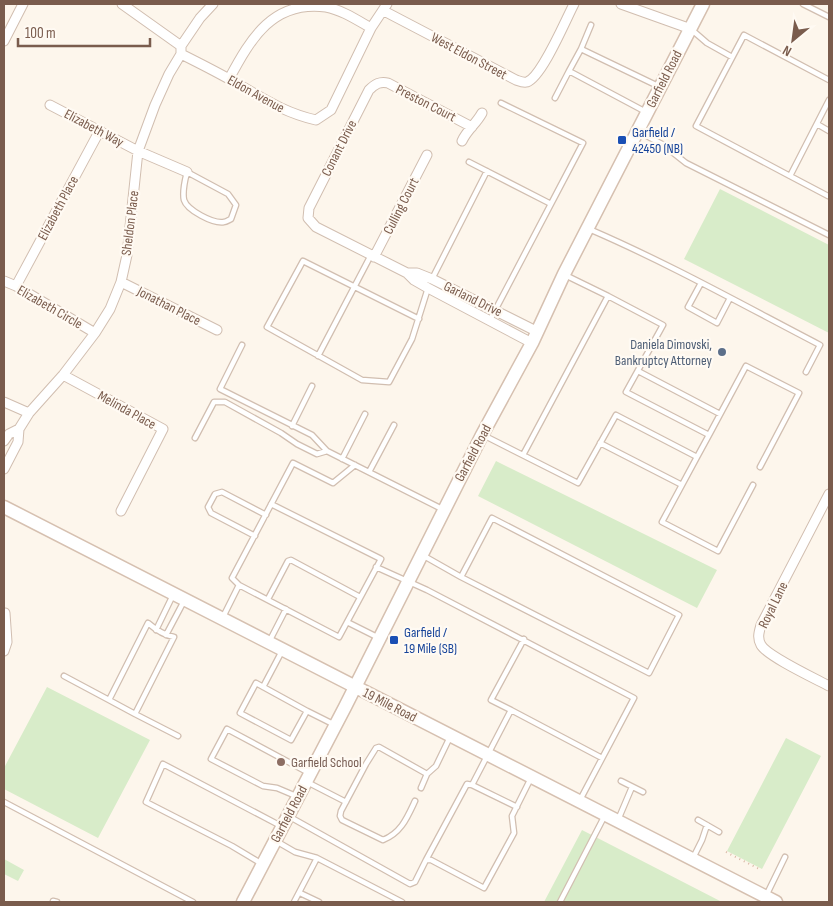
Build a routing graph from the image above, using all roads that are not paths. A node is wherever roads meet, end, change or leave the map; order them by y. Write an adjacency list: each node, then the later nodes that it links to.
1 (23, 4): 13 (street)
2 (122, 4): 15 (street, Eldon Avenue)
3 (213, 4): 15 (street, Sheldon Place)
4 (574, 4): 8 (street, West Eldon Street)
5 (621, 4): 12 (street)
6 (703, 4): 12 (main road, Garfield Road)
7 (803, 4): 9 (lane)
8 (386, 7): 11 (street, Eldon Avenue)
9 (829, 17)
10 (591, 25): 14 (lane)
11 (371, 28): 18 (street); 18 (street, Eldon Avenue)
12 (691, 30): 16 (lane); 21 (main road, Garfield Road)
13 (4, 41)
14 (580, 49): 17 (lane); 21 (lane)
15 (181, 50): 18 (street, Eldon Avenue); 34 (street, Sheldon Place)
16 (732, 57): 19 (lane); 39 (lane)
17 (570, 71): 22 (lane); 27 (lane)
18 (229, 78)
19 (829, 80)
20 (379, 83): 29 (street, Preston Court); 42 (street, Conant Drive)
21 (660, 86): 27 (main road, Garfield Road)
22 (555, 98)
23 (829, 100): 28 (lane)
24 (501, 103): 41 (lane)
25 (50, 105): 30 (street, Elizabeth Way)
26 (482, 113): 29 (street, Preston Court)
27 (647, 113): 31 (main road, Garfield Road)
28 (817, 124): 32 (lane); 39 (lane)
29 (472, 127): 33 (street, Preston Court)
30 (100, 130): 34 (street, Elizabeth Way); 52 (street, Elizabeth Place)
31 (638, 131): 43 (main road, Garfield Road); 44 (lane)
32 (829, 131)
33 (462, 141)
34 (138, 151): 38 (street, Elizabeth Way); 50 (street, Sheldon Place)
35 (427, 155): 45 (street, Culling Court)
36 (469, 162): 37 (lane)
37 (487, 171): 41 (lane); 48 (lane)
38 (187, 172): 38 (lane)
39 (790, 176): 40 (lane)
40 (828, 196)
41 (551, 204): 57 (lane)
42 (308, 218): 45 (street, Garland Drive)
43 (588, 228): 47 (main road, Garfield Road); 51 (lane)
44 (829, 235)
45 (373, 256): 46 (street, Garland Drive); 53 (lane)
46 (407, 273): 48 (street, Garland Drive); 54 (street, Garland Drive)
47 (564, 274): 55 (lane); 62 (main road, Garfield Road)
48 (432, 279): 54 (lane); 57 (street, Garland Drive)
49 (4, 282): 52 (street, Elizabeth Circle)
50 (121, 282): 60 (street, Jonathan Place); 61 (street, Sheldon Place)
51 (701, 283): 56 (lane); 56 (lane)
52 (16, 286): 61 (street, Elizabeth Circle)
53 (354, 287): 58 (lane); 64 (lane); 64 (lane)
54 (428, 288): 58 (lane); 59 (street, Garland Drive)
55 (608, 296): 65 (lane); 82 (lane)
56 (730, 298): 66 (lane)
57 (495, 310): 59 (lane); 62 (street, Garland Drive)
58 (419, 320): 64 (lane)
59 (490, 320): 62 (street, Garland Drive)
60 (216, 330)
61 (95, 333): 67 (street, Sheldon Place)
62 (535, 337): 76 (main road, Garfield Road)
63 (242, 345): 74 (lane)
64 (318, 356)
65 (638, 371): 72 (lane); 77 (lane)
66 (806, 372)
67 (63, 375): 70 (street, Sheldon Place); 95 (street, Melinda Place)
68 (312, 386): 74 (lane)
69 (4, 402): 70 (street)
70 (29, 414): 75 (street, Sheldon Place)
71 (365, 414): 84 (lane)
72 (720, 414): 77 (lane); 86 (lane)
73 (394, 425): 88 (lane)
74 (292, 426): 81 (lane)
75 (19, 429): 79 (street, Sheldon Place); 87 (street, Sheldon Place)
76 (482, 435): 82 (lane); 94 (main road, Garfield Road)
77 (709, 435): 83 (lane)
78 (195, 438): 81 (lane)
79 (4, 441)
80 (600, 443): 82 (lane); 83 (lane); 89 (lane)
81 (328, 451): 84 (lane)
82 (523, 456)
83 (697, 457): 89 (lane)
84 (342, 459): 85 (lane)
85 (355, 465): 88 (lane); 92 (lane)
86 (760, 467)
87 (4, 469)
88 (369, 472): 94 (lane)
89 (682, 485): 90 (lane)
90 (753, 485)
91 (829, 494): 118 (street, Royal Lane)
92 (271, 504): 96 (lane); 99 (lane)
93 (4, 507): 103 (main road, 19 Mile Road)
94 (444, 510): 98 (main road, Garfield Road)
95 (121, 511)
96 (266, 515): 97 (lane); 97 (lane)
97 (255, 536): 102 (lane)
98 (421, 554): 100 (lane); 101 (main road, Garfield Road)
99 (376, 567): 101 (lane); 104 (lane)
100 (461, 577): 100 (lane)
101 (407, 582): 112 (main road, Garfield Road); 113 (lane)
102 (239, 585): 105 (lane); 108 (lane)
103 (180, 597): 108 (main road, 19 Mile Road); 110 (lane); 111 (lane)
104 (360, 597): 105 (lane); 109 (lane)
105 (268, 600): 106 (lane)
106 (286, 609): 109 (lane); 114 (lane)
107 (5, 613): 116 (street)
108 (222, 619): 114 (main road, 19 Mile Road)
109 (347, 622): 112 (lane)
110 (156, 630): 111 (lane); 121 (lane)
111 (166, 635): 124 (lane)
112 (379, 638): 119 (main road, Garfield Road)
113 (524, 640): 122 (lane); 129 (lane)
114 (269, 643): 115 (main road, 19 Mile Road)
115 (283, 650): 119 (main road, 19 Mile Road); 120 (lane)
116 (4, 651)
117 (64, 676): 121 (lane)
118 (829, 686)
119 (355, 687): 125 (main road, Garfield Road); 127 (main road, 19 Mile Road)
120 (263, 688): 123 (lane); 123 (lane)
121 (109, 700): 124 (lane)
122 (511, 710): 128 (lane); 129 (lane)
123 (307, 711): 125 (lane)
124 (135, 714): 126 (lane)
125 (336, 725): 131 (main road, Garfield Road)
126 (178, 736)
127 (451, 736): 128 (main road, 19 Mile Road); 130 (lane)
128 (488, 755): 132 (main road, 19 Mile Road); 134 (lane)
129 (602, 758): 142 (lane)
130 (427, 774): 136 (lane); 141 (lane)
131 (308, 777): 138 (main road, Garfield Road); 138 (lane); 141 (lane)
132 (532, 777): 142 (main road, 19 Mile Road); 143 (lane)
133 (621, 781): 135 (lane)
134 (472, 785): 143 (lane); 153 (lane)
135 (632, 787): 137 (lane); 147 (lane)
136 (421, 788)
137 (643, 792)
138 (298, 797): 146 (main road, Garfield Road)
139 (415, 801): 141 (lane)
140 (4, 802): 158 (lane)
141 (346, 802)
142 (579, 802): 144 (main road, 19 Mile Road)
143 (517, 807): 153 (lane)
144 (605, 815): 147 (main road, 19 Mile Road); 163 (lane)
145 (698, 820): 148 (lane)
146 (285, 821): 150 (main road, Garfield Road); 153 (lane); 155 (lane)
147 (618, 821): 154 (main road, 19 Mile Road)
148 (707, 825): 149 (lane); 154 (lane)
149 (720, 832)
150 (275, 841): 152 (lane); 155 (main road, Garfield Road)
151 (785, 857): 157 (lane)
152 (317, 858): 156 (lane); 162 (lane)
153 (426, 860)
154 (692, 860): 157 (main road, 19 Mile Road)
155 (263, 864): 159 (main road, Garfield Road)
156 (300, 892): 160 (lane); 161 (lane)
157 (771, 899)
158 (193, 902)
159 (243, 902)
160 (294, 902)
161 (319, 902)
162 (402, 902)
163 (560, 902)

